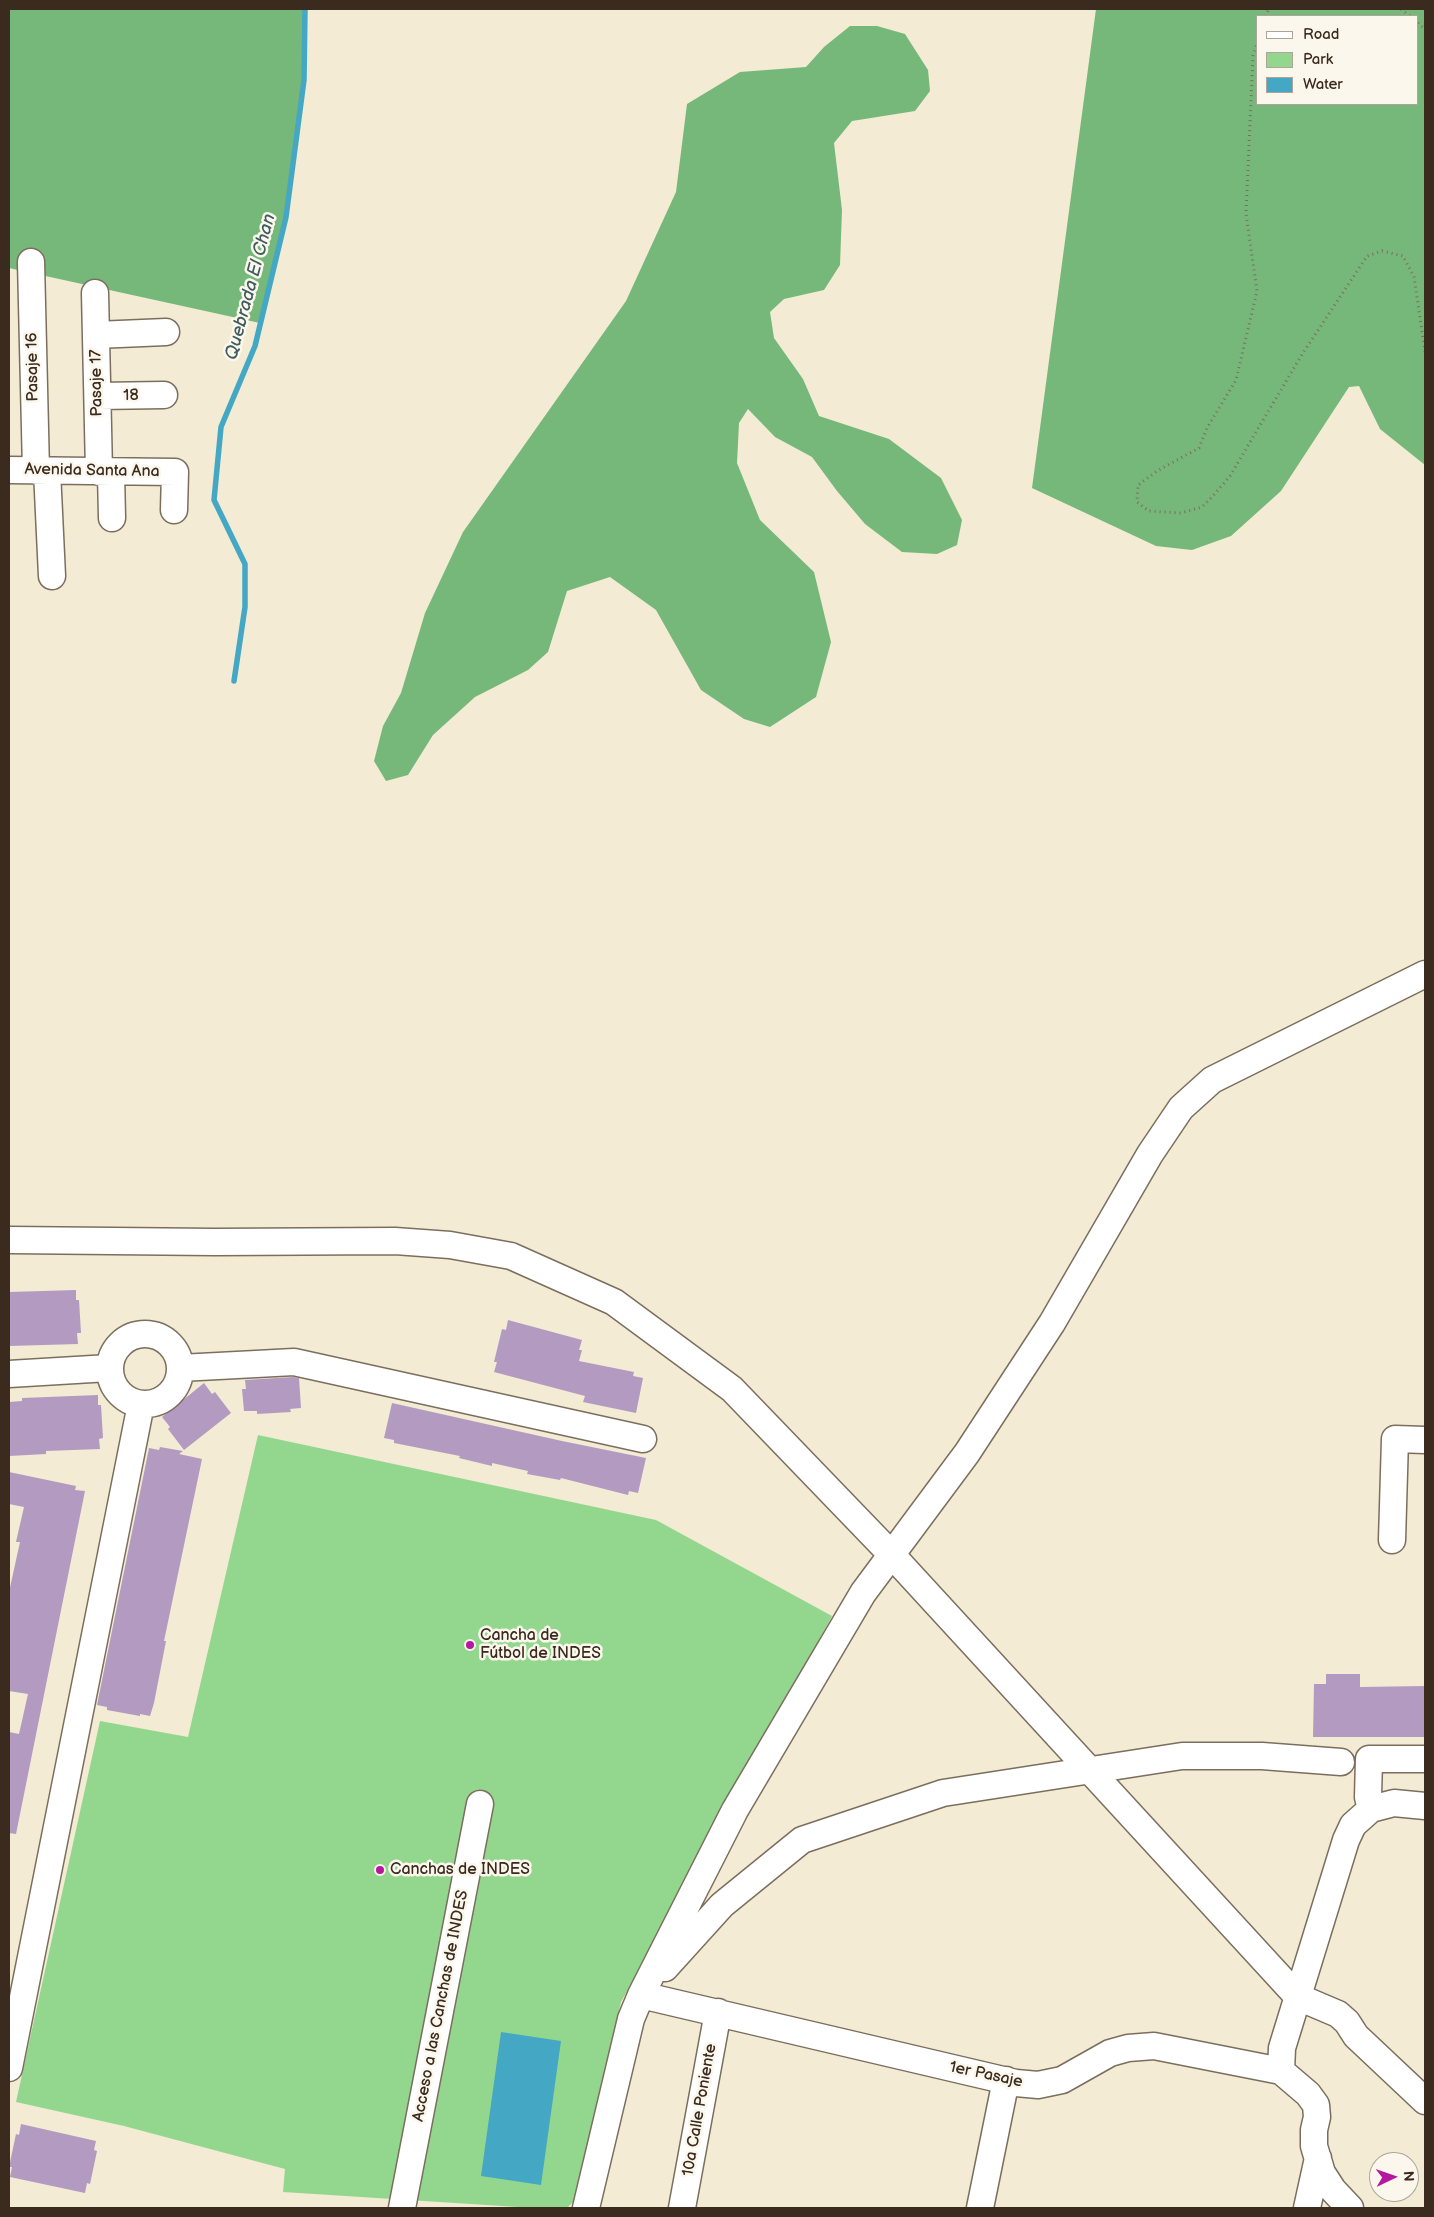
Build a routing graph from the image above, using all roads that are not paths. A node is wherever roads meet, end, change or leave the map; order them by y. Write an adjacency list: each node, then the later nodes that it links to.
1 (31, 262): 8 (street, Pasaje 16)
2 (96, 293): 4 (street, Pasaje 17)
3 (166, 332): 4 (street)
4 (96, 335): 6 (street, Pasaje 17)
5 (164, 395): 6 (street, 18)
6 (98, 396): 9 (street, Pasaje 17)
7 (9, 470): 8 (street, Avenida Santa Ana)
8 (41, 471): 9 (street, Avenida Santa Ana); 12 (street, Pasaje 16)
9 (105, 472): 10 (street, Avenida Santa Ana); 11 (street, Pasaje 17)
10 (174, 510)
11 (112, 518)
12 (52, 576)
13 (1425, 974): 22 (street)
14 (9, 1240): 22 (street)
15 (109, 1368): 16 (street); 17 (street); 18 (street)
16 (180, 1368): 18 (street); 19 (street)
17 (9, 1374)
18 (141, 1404): 32 (street)
19 (643, 1439)
20 (1425, 1440): 21 (street)
21 (1392, 1540)
22 (891, 1554): 25 (street); 29 (street)
23 (1425, 1759): 28 (street)
24 (1341, 1762): 25 (street)
25 (1090, 1770): 29 (street); 30 (street)
26 (480, 1804): 37 (street, Acceso a las Canchas de INDES)
27 (1425, 1806): 28 (street)
28 (1372, 1809): 30 (street)
29 (641, 1995): 31 (street, 1er Pasaje); 38 (street)
30 (1298, 1997): 33 (street); 35 (street)
31 (718, 2012): 34 (street, 1er Pasaje); 39 (street, 10a Calle Poniente)
32 (9, 2068)
33 (1280, 2071): 34 (street, 1er Pasaje); 36 (street)
34 (1006, 2080): 40 (street)
35 (1425, 2100)
36 (1318, 2158): 41 (street); 42 (street)
37 (402, 2208)
38 (586, 2208)
39 (682, 2208)
40 (980, 2208)
41 (1307, 2208)
42 (1350, 2208)

